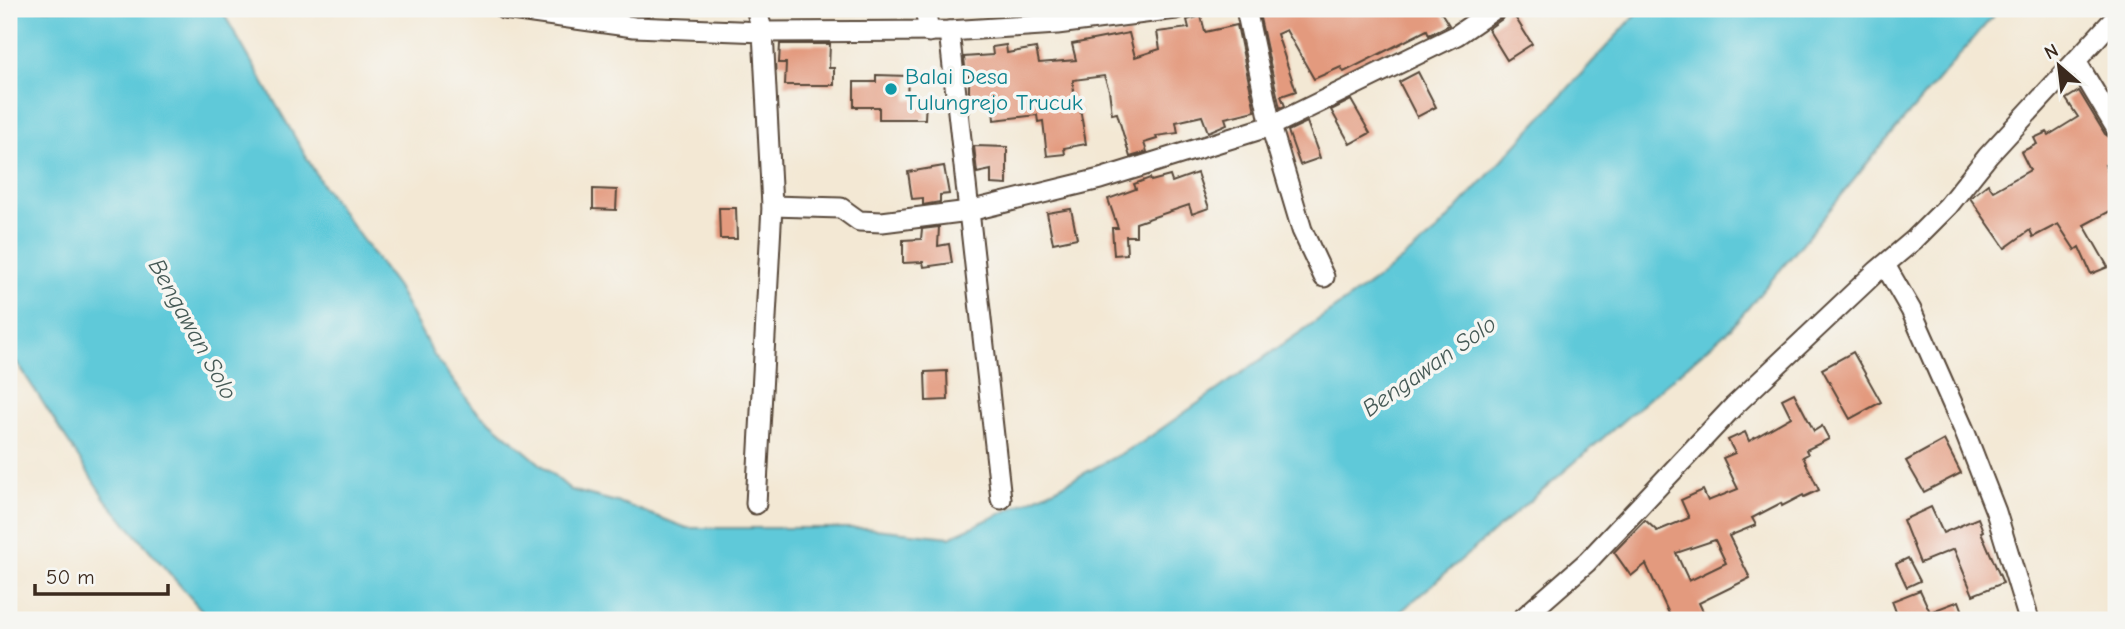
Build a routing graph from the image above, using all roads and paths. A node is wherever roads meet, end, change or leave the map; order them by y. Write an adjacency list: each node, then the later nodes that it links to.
1 (504, 9): 9 (street)
2 (756, 9): 9 (street)
3 (925, 9): 10 (street)
4 (1177, 9): 7 (street)
5 (1246, 9): 12 (street)
6 (1495, 9): 12 (street)
7 (1056, 17): 10 (street)
8 (2116, 18): 11 (street)
9 (763, 32): 10 (street); 14 (street)
10 (939, 32): 15 (street)
11 (2076, 61): 13 (street); 16 (street)
12 (1272, 126): 15 (street); 17 (street)
13 (2116, 128)
14 (772, 206): 15 (street); 19 (street)
15 (969, 211): 18 (street)
16 (1885, 265): 20 (street); 21 (street)
17 (1324, 277)
18 (1001, 499)
19 (756, 504)
20 (1521, 620)
21 (2029, 620)

